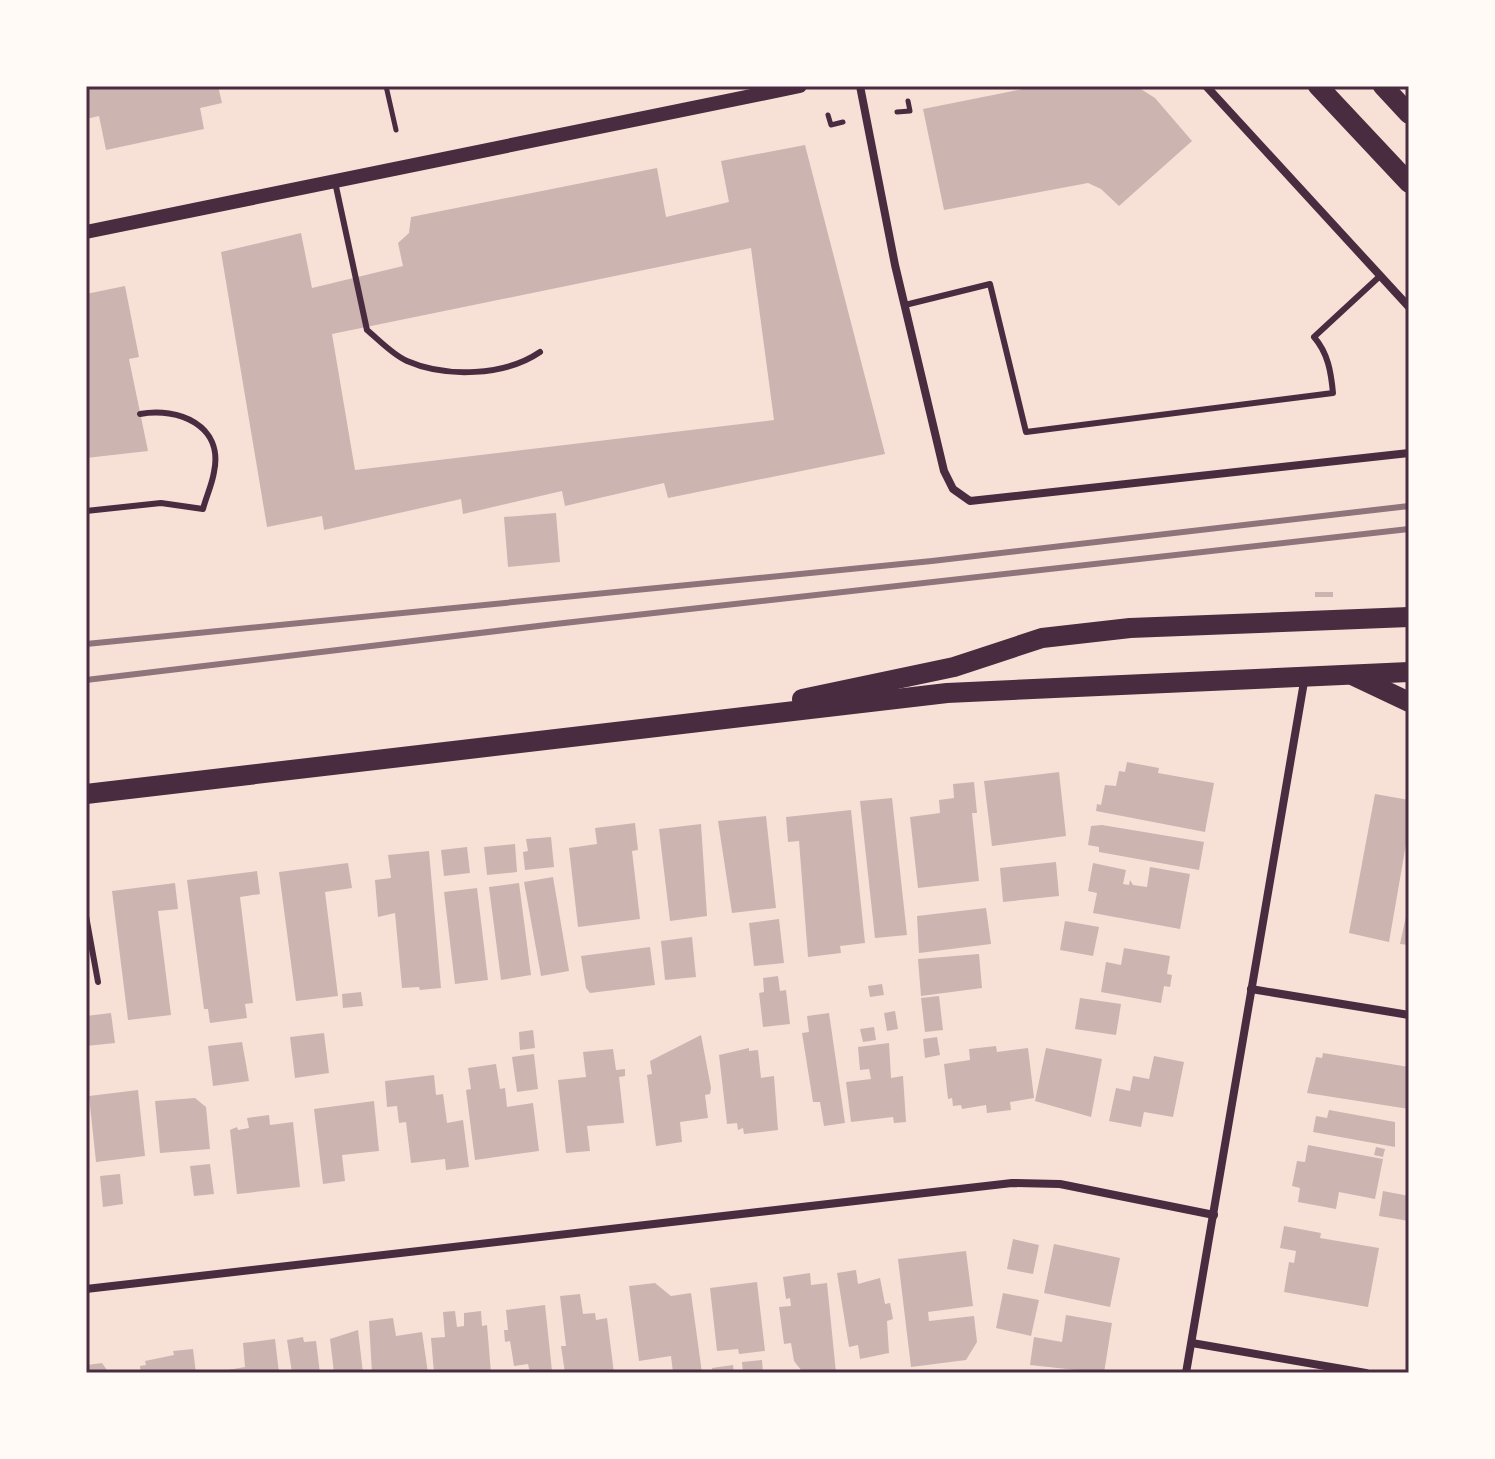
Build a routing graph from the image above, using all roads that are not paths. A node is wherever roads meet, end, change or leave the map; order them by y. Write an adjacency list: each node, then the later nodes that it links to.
1 (800, 86): 7 (street)
2 (860, 86): 11 (street)
3 (1206, 86): 10 (street)
4 (1318, 86): 8 (main road)
5 (1383, 86): 6 (main road)
6 (1409, 114)
7 (335, 182): 9 (street); 13 (lane)
8 (1409, 183)
9 (86, 232)
10 (1380, 276): 11 (lane); 12 (street)
11 (905, 305): 15 (street)
12 (1409, 307)
13 (540, 352)
14 (140, 414): 16 (lane)
15 (1409, 453)
16 (86, 511)
17 (1409, 617): 22 (main road)
18 (1409, 672): 19 (main road)
19 (1350, 674): 20 (main road); 21 (main road)
20 (1305, 675): 22 (main road); 26 (street)
21 (1409, 702)
22 (671, 726): 23 (main road)
23 (86, 794)
24 (86, 916): 25 (lane)
25 (98, 982)
26 (1251, 989): 27 (street); 28 (street)
27 (1409, 1015)
28 (1214, 1215): 29 (street); 30 (street)
29 (86, 1289)
30 (1192, 1343): 31 (street); 32 (street)
31 (1186, 1373)
32 (1366, 1373)

